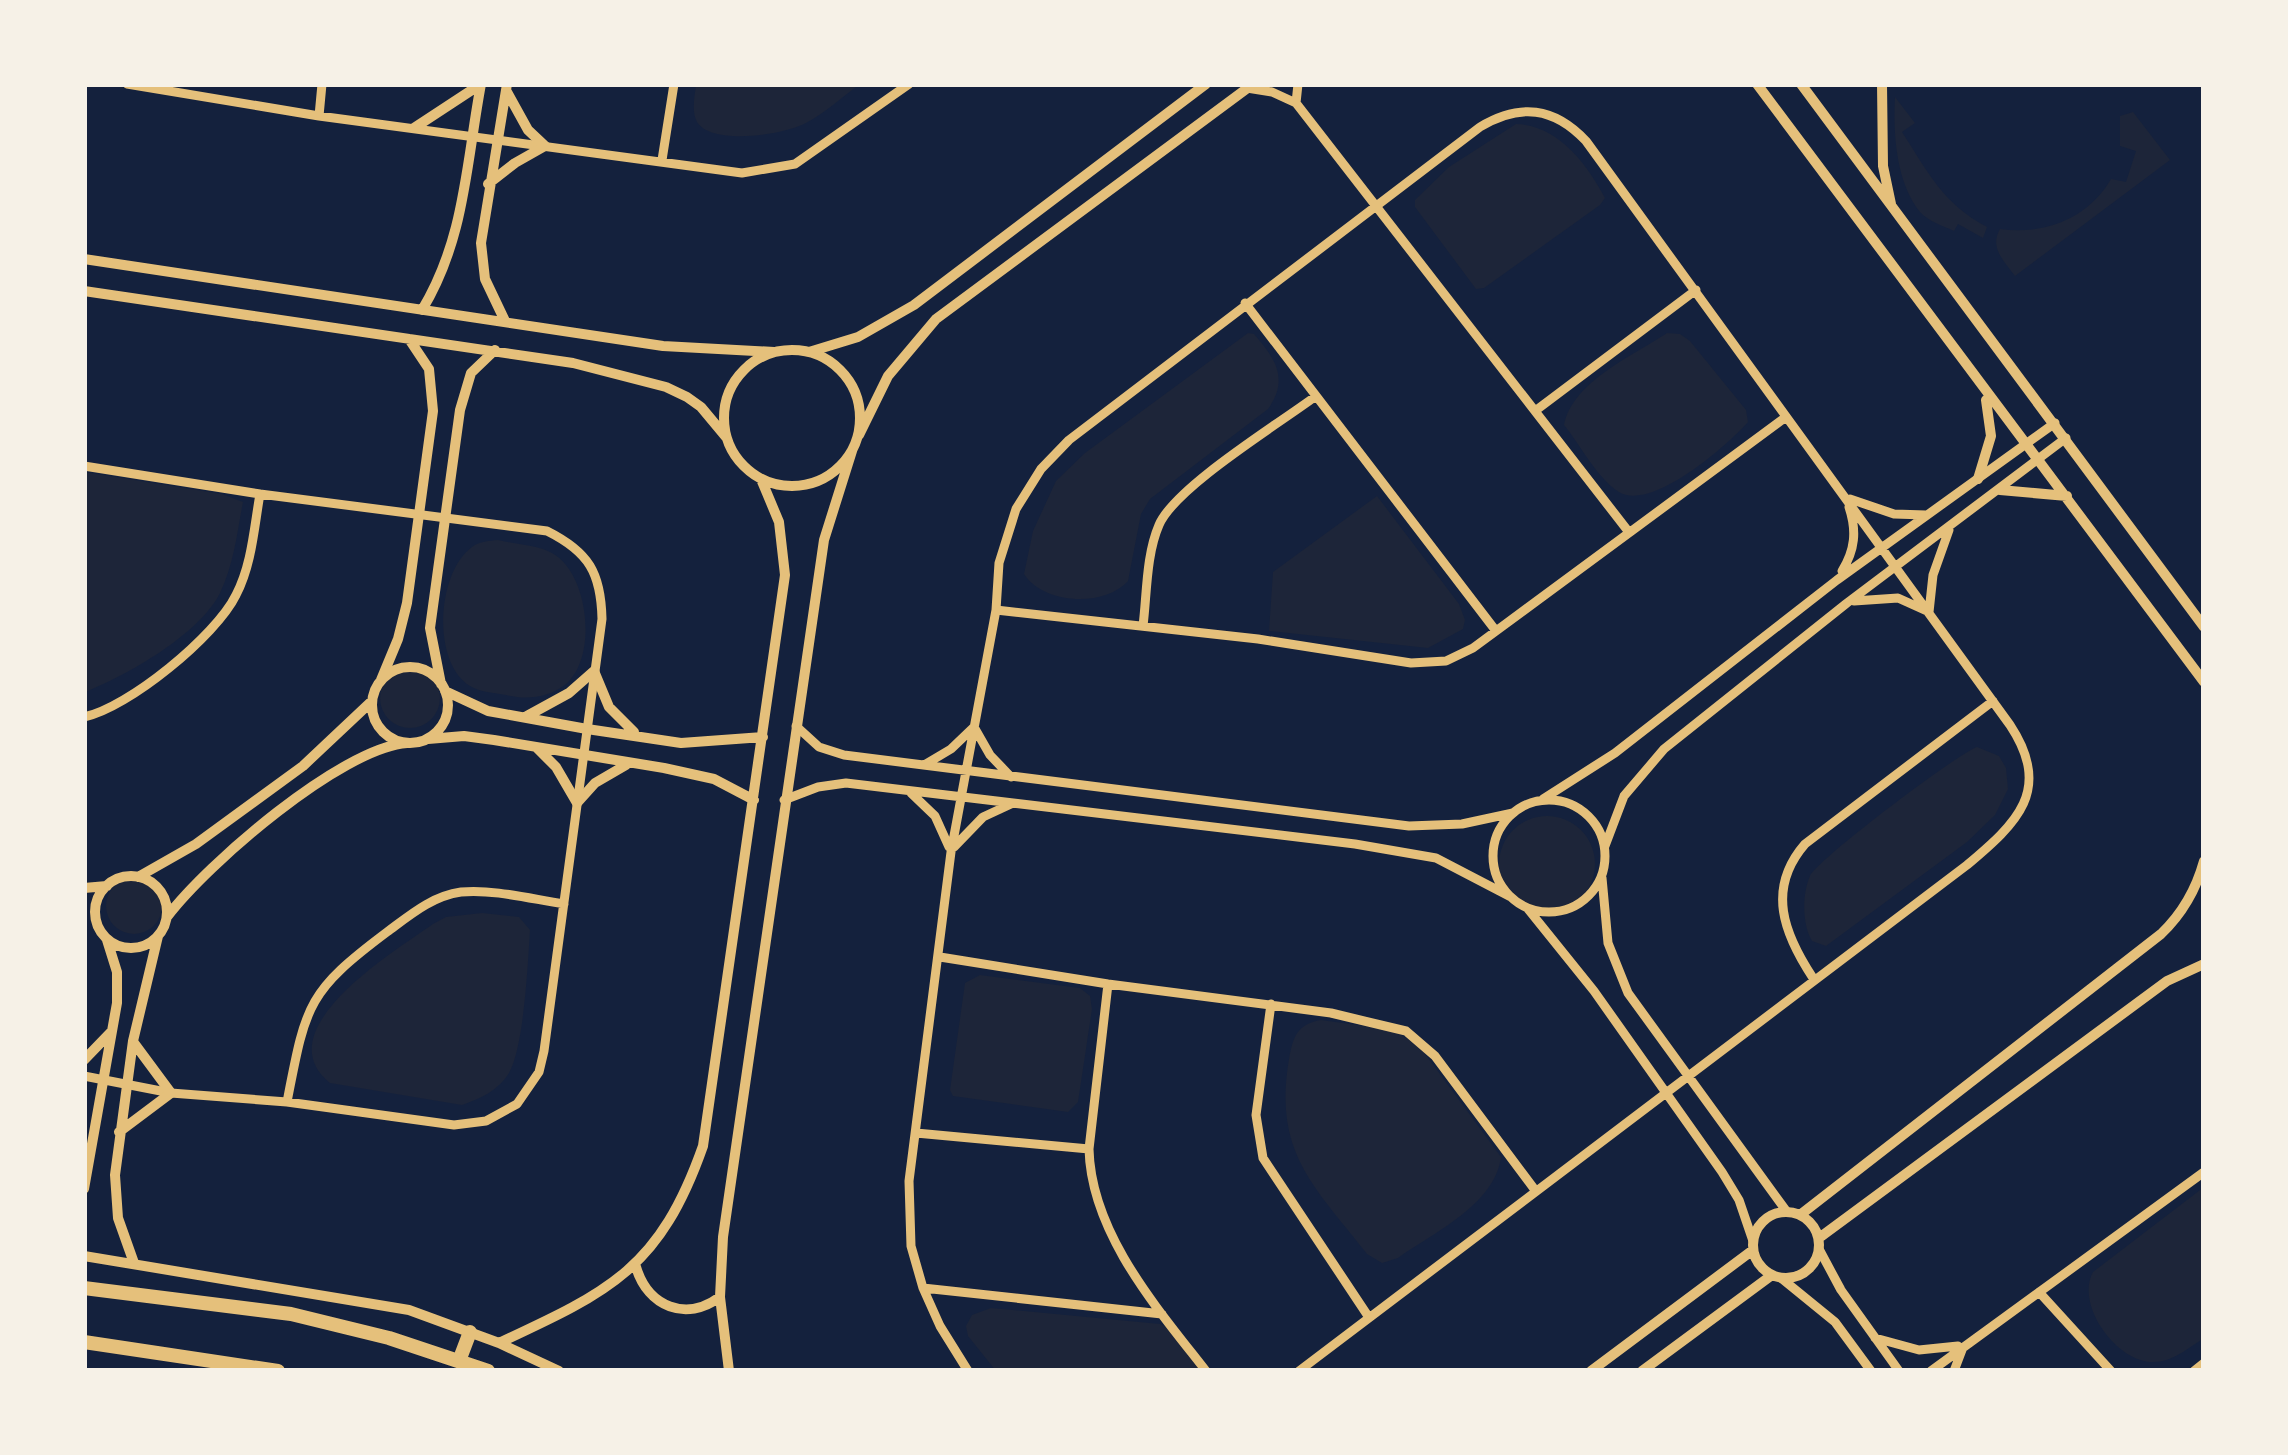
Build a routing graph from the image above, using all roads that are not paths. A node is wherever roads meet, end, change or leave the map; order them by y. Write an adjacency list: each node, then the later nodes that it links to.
1 (127, 84): 14 (street)
2 (322, 84): 14 (street)
3 (481, 84): 15 (street); 16 (street)
4 (674, 84): 19 (street)
5 (909, 84): 19 (street)
6 (1206, 84): 32 (street)
7 (1298, 84): 13 (street)
8 (1757, 84): 33 (street)
9 (1802, 84): 22 (street)
10 (1882, 84): 22 (street)
11 (507, 86): 17 (street); 18 (street)
12 (1250, 86): 13 (street); 38 (street)
13 (1296, 103): 21 (street)
14 (320, 116): 15 (street)
15 (414, 128): 16 (street)
16 (471, 138): 17 (street); 27 (street)
17 (496, 142): 18 (street); 20 (street)
18 (545, 146): 19 (street); 20 (street)
19 (662, 160)
20 (488, 184): 28 (street)
21 (1376, 205): 24 (street); 26 (street); 35 (street)
22 (1892, 207): 37 (street)
23 (90, 261): 25 (street); 27 (street)
24 (1696, 290): 35 (street); 36 (street)
25 (88, 291): 29 (street)
26 (1245, 303): 34 (street); 60 (street)
27 (422, 310): 28 (street)
28 (505, 321): 31 (street)
29 (407, 336): 30 (street); 51 (street)
30 (495, 350): 39 (street); 53 (street)
31 (774, 352): 32 (street); 39 (street)
32 (809, 352): 38 (street)
33 (1984, 391): 41 (street); 45 (street)
34 (1316, 396): 62 (street); 64 (street)
35 (1535, 411): 55 (street)
36 (1786, 418): 50 (street); 55 (street)
37 (2055, 423): 40 (street); 41 (street)
38 (859, 435): 42 (street)
39 (726, 437): 46 (street)
40 (2066, 438): 43 (street); 63 (street)
41 (2027, 445): 43 (street); 45 (street)
42 (852, 451): 46 (street); 73 (street)
43 (2039, 460): 47 (street); 49 (street)
44 (84, 466): 48 (street)
45 (1978, 478): 52 (street)
46 (760, 479): 77 (street)
47 (2000, 490): 49 (street); 54 (street)
48 (260, 494): 51 (street); 71 (street)
49 (2067, 496): 67 (street)
50 (1845, 497): 52 (street); 56 (street); 58 (street)
51 (419, 513): 53 (street); 66 (street)
52 (1927, 515): 56 (street)
53 (445, 516): 65 (street); 68 (street)
54 (1951, 525): 57 (street); 61 (street)
55 (1628, 531): 64 (street)
56 (1881, 547): 57 (street); 58 (street)
57 (1896, 567): 59 (street); 61 (street)
58 (1837, 580): 90 (street)
59 (1847, 603): 61 (street); 94 (street)
60 (996, 610): 62 (street); 74 (street)
61 (1929, 612): 70 (street)
62 (1143, 626): 64 (street)
63 (2204, 627)
64 (1496, 632)
65 (594, 671): 72 (street); 75 (street); 76 (street)
66 (381, 680): 68 (street); 69 (street)
67 (2204, 682)
68 (443, 687): 72 (street); 78 (street)
69 (372, 701): 79 (street); 97 (street)
70 (1993, 701): 112 (street); 112 (street)
71 (84, 717)
72 (525, 717): 75 (street)
73 (795, 724): 83 (street); 89 (street)
74 (974, 727): 83 (street); 84 (street); 85 (street)
75 (587, 729): 76 (street); 81 (street)
76 (637, 734): 77 (street)
77 (764, 737): 88 (street)
78 (428, 739): 79 (street); 80 (street)
79 (407, 743): 106 (street)
80 (535, 747): 81 (street); 91 (street)
81 (584, 755): 82 (street); 91 (street)
82 (629, 764): 88 (street); 91 (street)
83 (924, 765): 84 (street)
84 (968, 772): 85 (street); 87 (street)
85 (1012, 778): 93 (street)
86 (907, 790): 87 (street); 89 (street); 95 (street)
87 (963, 797): 92 (street); 95 (street)
88 (754, 800): 138 (street)
89 (784, 800): 143 (street)
90 (1543, 800): 93 (street); 94 (street)
91 (577, 803): 103 (street)
92 (1012, 804): 95 (street); 102 (street)
93 (1513, 813): 102 (street)
94 (1605, 846): 98 (street)
95 (951, 852): 110 (street)
96 (2204, 861): 99 (street)
97 (138, 877): 100 (street); 106 (street)
98 (1602, 878): 104 (street); 118 (street)
99 (2201, 885): 133 (street)
100 (107, 886): 101 (street); 107 (street)
101 (84, 888)
102 (1509, 896): 104 (street)
103 (564, 904): 124 (street); 124 (street)
104 (1528, 909): 122 (street)
105 (84, 916): 107 (street)
106 (166, 917): 108 (street)
107 (97, 922): 109 (street)
108 (158, 936): 109 (street); 116 (street)
109 (107, 940): 115 (street)
110 (940, 956): 113 (street); 128 (street)
111 (2204, 964): 134 (street)
112 (1813, 978): 118 (street)
113 (1108, 984): 114 (street); 129 (street)
114 (1271, 1004): 132 (street); 145 (street)
115 (114, 1029): 117 (street); 120 (street)
116 (133, 1041): 121 (street); 123 (street)
117 (84, 1060)
118 (1687, 1075): 122 (street); 133 (street)
119 (84, 1076): 120 (street)
120 (104, 1079): 121 (street); 126 (street)
121 (127, 1085): 123 (street); 127 (street)
122 (1664, 1092): 132 (street); 135 (street)
123 (171, 1093): 124 (street); 127 (street)
124 (287, 1102)
125 (84, 1114): 126 (street)
126 (95, 1131): 131 (street)
127 (118, 1132): 137 (street)
128 (916, 1133): 129 (street); 141 (street)
129 (1089, 1149): 144 (street)
130 (2204, 1172): 142 (street)
131 (84, 1189)
132 (1535, 1190): 145 (street)
133 (1793, 1213): 134 (street); 135 (street)
134 (1819, 1244): 139 (street); 147 (street)
135 (1753, 1245): 139 (street); 161 (street)
136 (84, 1256): 137 (street)
137 (134, 1263): 146 (street)
138 (636, 1267): 143 (street); 149 (street)
139 (1777, 1277): 151 (street); 162 (street)
140 (84, 1288): 152 (main road)
141 (922, 1288): 144 (street); 158 (street)
142 (2039, 1292): 150 (street); 168 (street)
143 (720, 1297): 157 (street)
144 (1162, 1314): 159 (street)
145 (1368, 1316): 160 (street)
146 (470, 1332): 149 (street); 152 (main road)
147 (1875, 1338): 150 (street); 165 (street)
148 (84, 1342): 154 (main road)
149 (499, 1343): 156 (street)
150 (1964, 1345): 166 (street); 167 (street)
151 (1858, 1352): 163 (street); 164 (street)
152 (459, 1361): 155 (main road)
153 (2204, 1363): 169 (street)
154 (278, 1371)
155 (488, 1371)
156 (559, 1371)
157 (729, 1371)
158 (968, 1371)
159 (1206, 1371)
160 (1299, 1371)
161 (1591, 1371)
162 (1642, 1371)
163 (1861, 1371)
164 (1871, 1371)
165 (1899, 1371)
166 (1931, 1371)
167 (1954, 1371)
168 (2111, 1371)
169 (2194, 1371)

